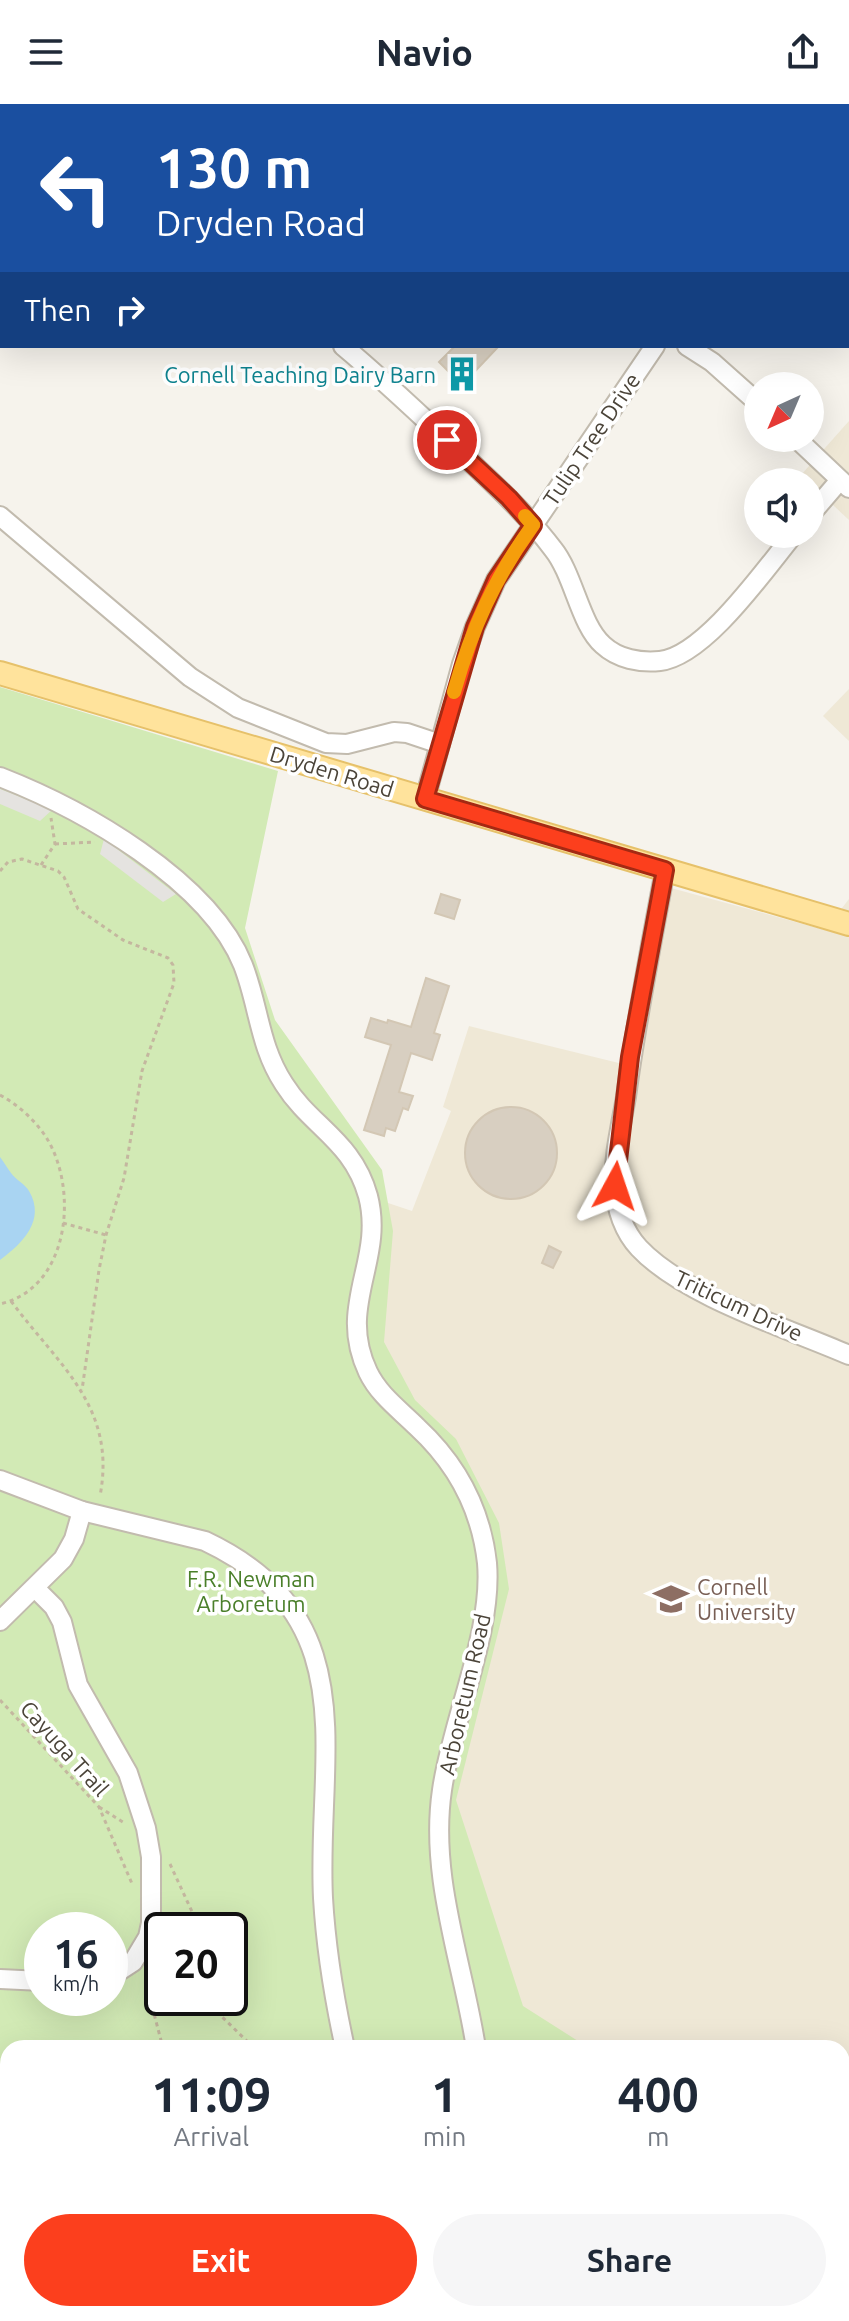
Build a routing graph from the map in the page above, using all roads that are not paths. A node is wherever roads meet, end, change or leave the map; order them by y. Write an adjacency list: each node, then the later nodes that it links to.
1 (345, 348): 9 (street)
2 (654, 348): 9 (street, Tulip Tree Drive)
3 (690, 348): 4 (street)
4 (744, 390)
5 (811, 452): 6 (street)
6 (844, 484): 7 (street)
7 (824, 502)
8 (0, 516): 12 (street)
9 (533, 525): 10 (street); 12 (street, Tulip Tree Drive)
10 (782, 548)
11 (0, 673): 14 (main road, Dryden Road)
12 (440, 744): 14 (street, Tulip Tree Drive)
13 (0, 777): 26 (street, Arboretum Road)
14 (425, 799): 15 (main road, Dryden Road)
15 (665, 870): 16 (main road, Dryden Road); 17 (street, Triticum Drive)
16 (849, 924)
17 (849, 1355)
18 (0, 1480): 19 (street)
19 (89, 1513): 20 (street); 25 (street)
20 (35, 1588): 21 (street); 22 (street)
21 (0, 1621)
22 (128, 1965)
23 (0, 1979): 24 (street)
24 (24, 1980)
25 (343, 2040)
26 (474, 2040)

